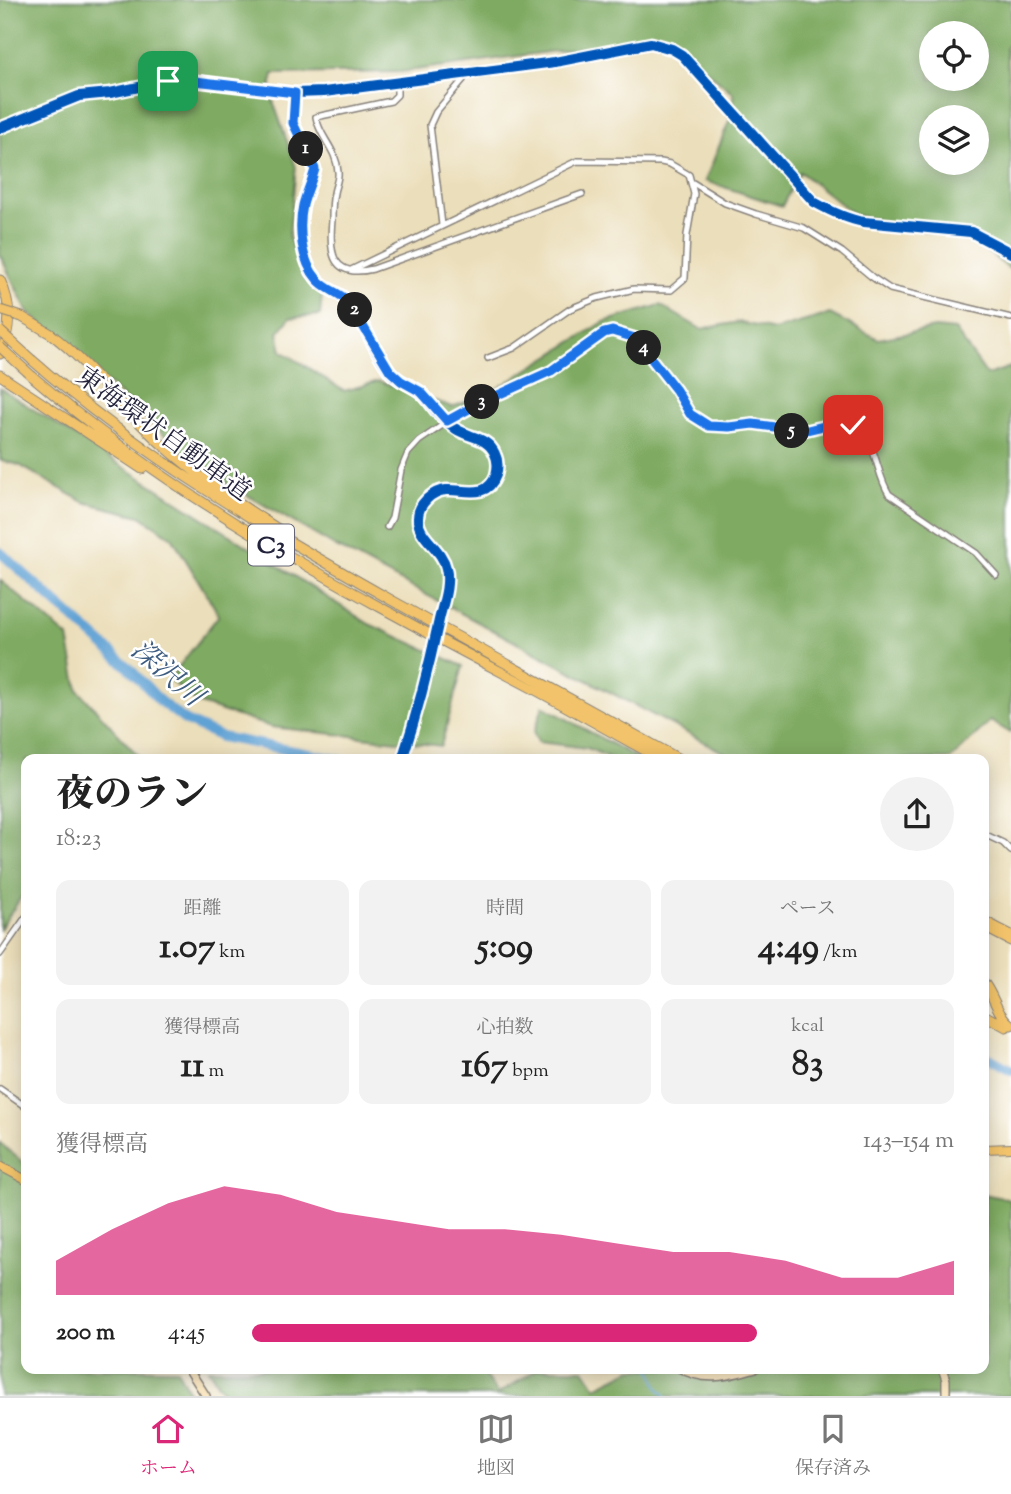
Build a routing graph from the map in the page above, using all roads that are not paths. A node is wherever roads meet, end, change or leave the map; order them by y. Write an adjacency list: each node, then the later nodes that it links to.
1 (467, 75): 2 (street); 7 (street); 8 (street)
2 (397, 83): 3 (street); 9 (street)
3 (295, 93): 4 (street); 18 (street)
4 (0, 128)
5 (693, 183): 7 (street); 12 (street); 16 (street)
6 (582, 194): 9 (street)
7 (442, 225): 9 (street)
8 (1011, 253)
9 (351, 270)
10 (0, 280): 15 (highway)
11 (0, 310): 22 (highway, C3, bridge)
12 (1011, 318)
13 (0, 331): 22 (highway, 東海環状自動車道 / C3, bridge)
14 (0, 346): 19 (highway, 東海環状自動車道 / C3, bridge)
15 (0, 354)
16 (488, 358)
17 (0, 375): 19 (highway)
18 (447, 421): 20 (street); 21 (street); 23 (street, bridge)
19 (205, 504): 24 (highway, 東海環状自動車道 / C3)
20 (387, 527)
21 (996, 575)
22 (363, 584): 25 (highway, 東海環状自動車道 / C3)
23 (404, 754)
24 (652, 754)
25 (671, 754)
26 (989, 836): 27 (street)
27 (1011, 851)
28 (989, 923): 31 (highway)
29 (21, 924): 33 (street)
30 (989, 930): 32 (highway)
31 (1011, 934)
32 (1011, 941)
33 (0, 954)
34 (989, 990): 36 (highway)
35 (989, 1017): 36 (highway)
36 (1011, 1028)
37 (0, 1089): 38 (street)
38 (21, 1104)
39 (1011, 1148): 40 (main road)
40 (989, 1149)
41 (0, 1167): 42 (main road)
42 (21, 1178)
43 (192, 1374): 47 (street)
44 (690, 1374): 45 (street)
45 (736, 1374)
46 (944, 1374): 49 (street)
47 (205, 1393): 48 (street)
48 (195, 1396)
49 (946, 1396)

